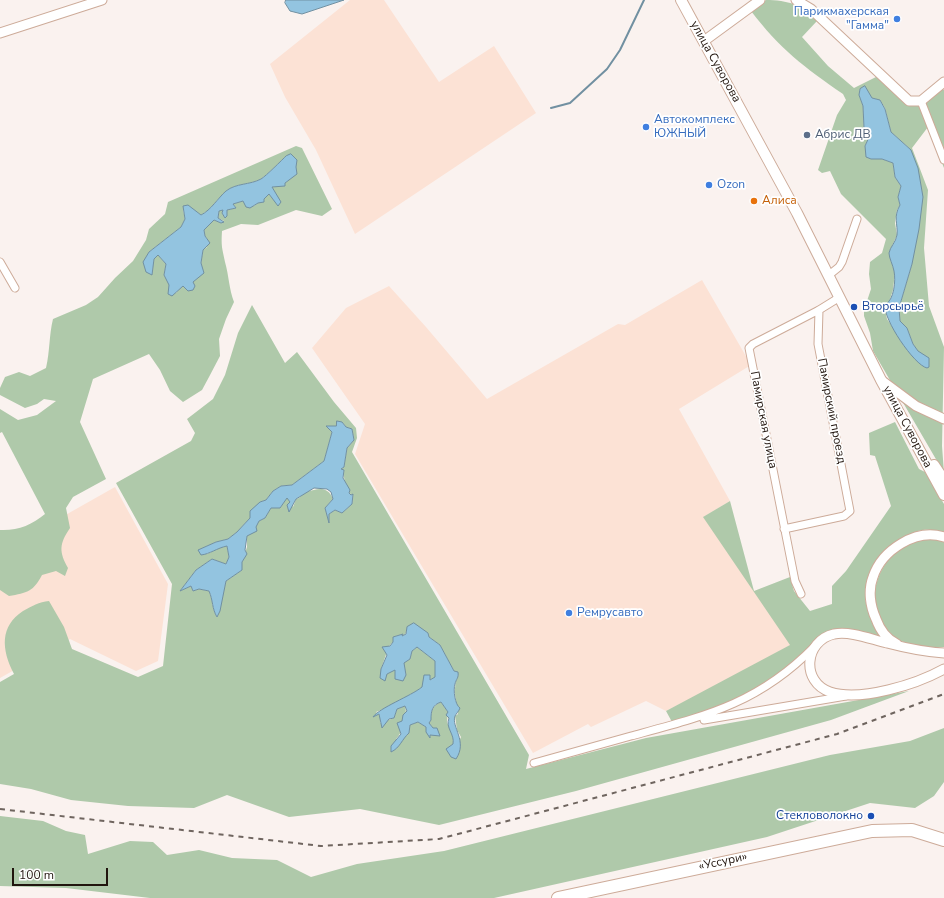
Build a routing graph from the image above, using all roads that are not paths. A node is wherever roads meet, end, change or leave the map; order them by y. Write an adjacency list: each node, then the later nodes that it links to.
1 (102, 0): 5 (street)
2 (681, 0): 6 (main road, улица Суворова)
3 (760, 0): 6 (street)
4 (796, 0): 8 (street)
5 (0, 33)
6 (704, 41): 12 (main road, улица Суворова)
7 (944, 82): 8 (street)
8 (921, 101): 9 (street)
9 (944, 160)
10 (857, 219): 12 (street)
11 (0, 262): 13 (street)
12 (829, 275): 14 (main road, улица Суворова)
13 (15, 288)
14 (840, 297): 15 (street, Памирская улица); 16 (main road, улица Суворова)
15 (819, 310): 20 (street, Памирская улица); 20 (street, Памирский проезд)
16 (882, 380): 17 (street); 18 (main road, улица Суворова); 19 (main road, улица Суворова)
17 (944, 420)
18 (944, 480)
19 (944, 495)
20 (784, 529): 22 (street, Памирская улица)
21 (944, 537): 24 (street)
22 (801, 594)
23 (814, 647): 24 (street); 27 (street); 28 (street)
24 (906, 648): 25 (street)
25 (944, 653)
26 (944, 669): 27 (street)
27 (852, 695): 28 (street)
28 (671, 726): 29 (street)
29 (534, 763)
30 (889, 830): 31 (highway, «Уссури»); 32 (highway, «Уссури»); 33 (highway, «Уссури»)
31 (944, 840)
32 (944, 848)
33 (558, 898)

